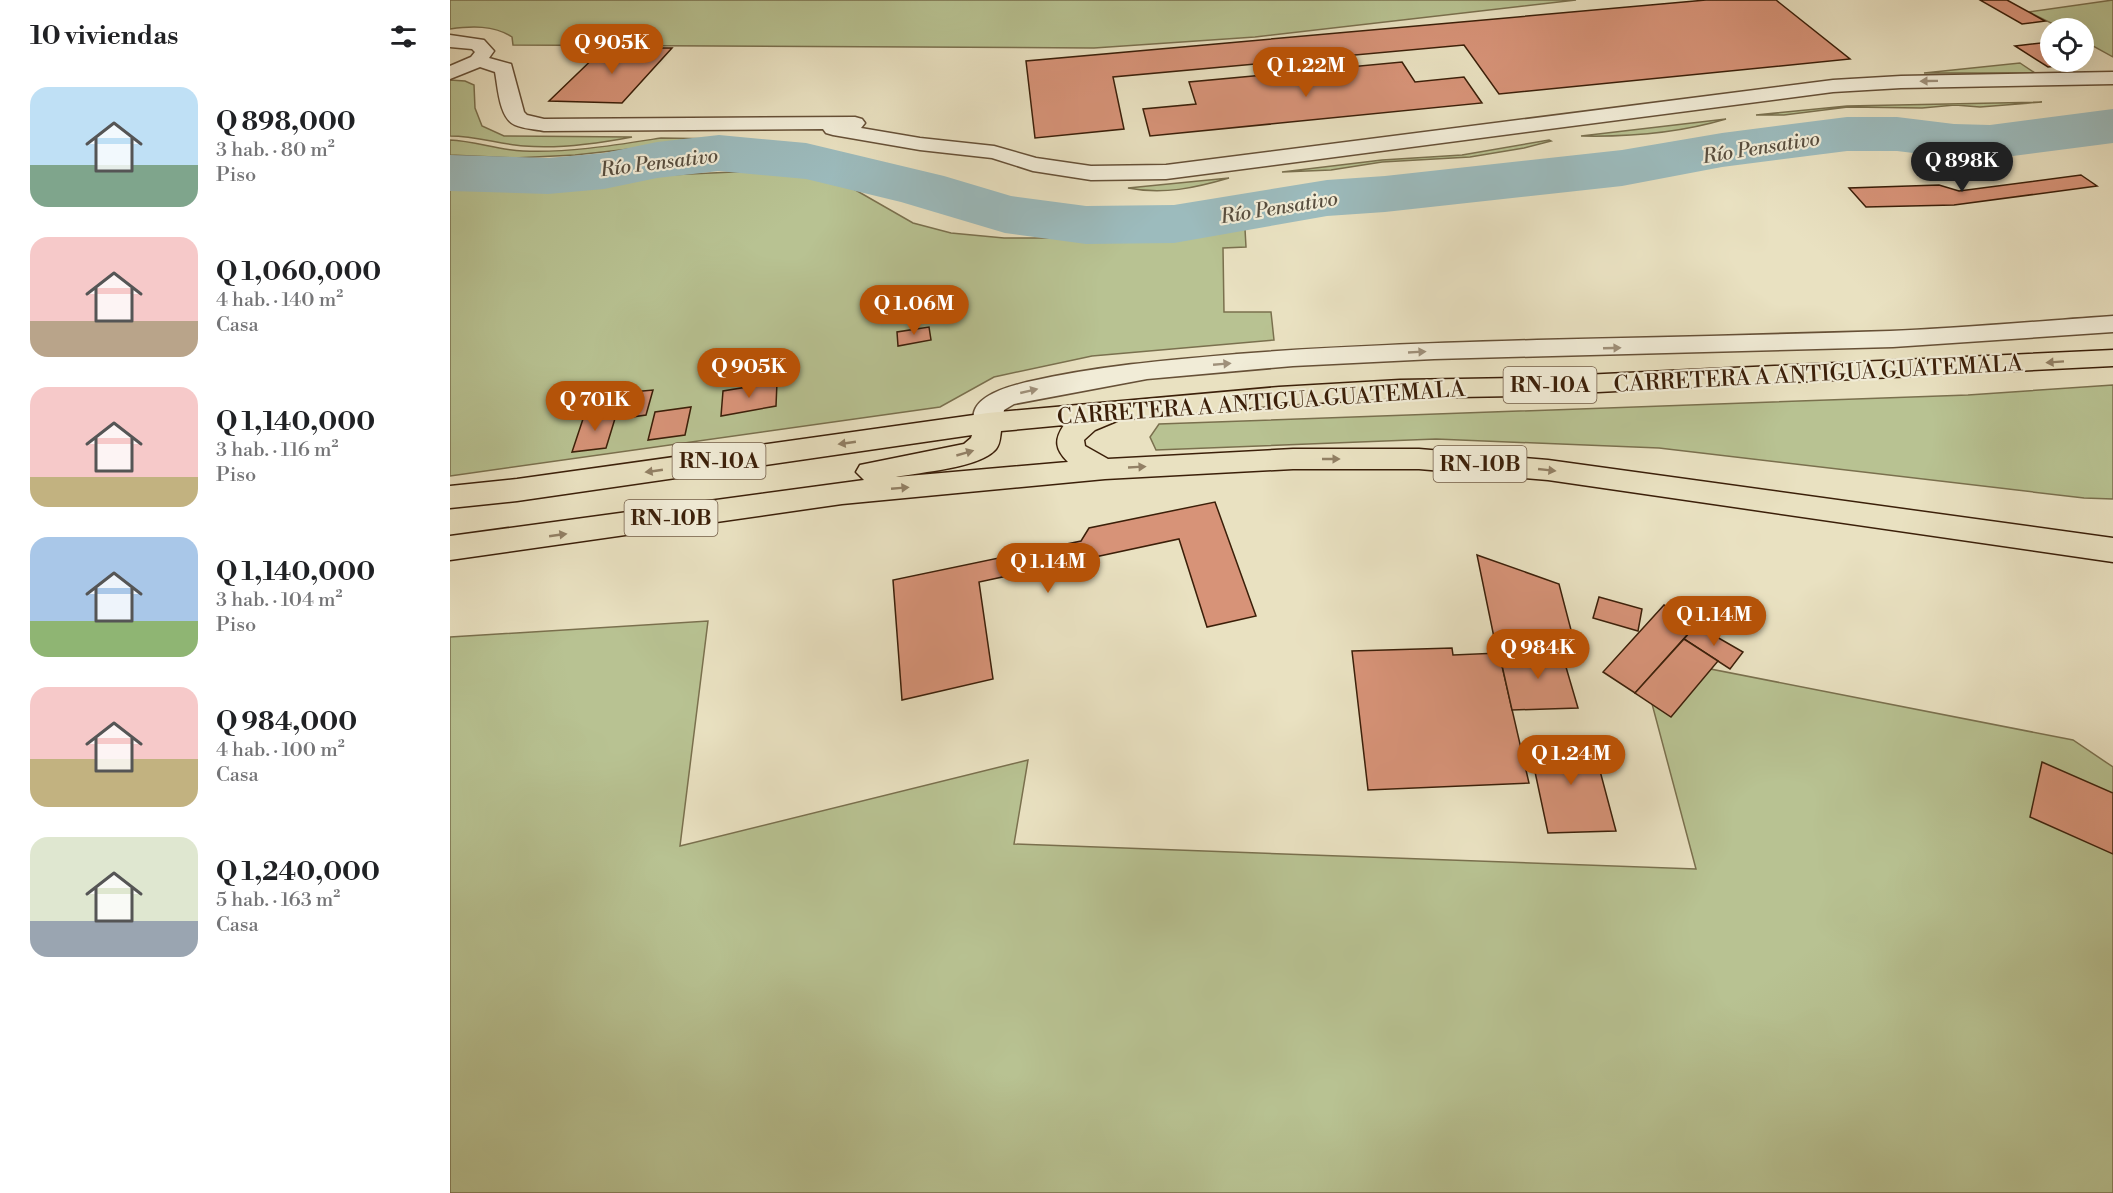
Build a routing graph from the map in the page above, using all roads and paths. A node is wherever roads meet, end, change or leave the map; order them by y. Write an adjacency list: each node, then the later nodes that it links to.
1 (450, 41): 2 (street)
2 (478, 60): 3 (street); 7 (street)
3 (450, 73)
4 (2113, 78): 6 (street, one-way to 6)
5 (2113, 83): 6 (street)
6 (1791, 91): 10 (street)
7 (759, 124): 9 (street); 9 (street)
8 (1264, 140): 10 (street)
9 (988, 146): 10 (street)
10 (1284, 157)
11 (2113, 324): 14 (street, one-way to 11)
12 (2113, 358): 13 (main road, CARRETERA A ANTIGUA GUATEMALA / RN-10A, one-way to 13)
13 (1116, 411): 14 (main road, CARRETERA A ANTIGUA GUATEMALA / RN-10A); 15 (main road)
14 (988, 423): 16 (main road, CARRETERA A ANTIGUA GUATEMALA / RN-10A, one-way to 16); 17 (main road, one-way to 14)
15 (1105, 469): 17 (main road, RN-10B, one-way to 15); 19 (main road, RN-10B, one-way to 19)
16 (450, 497)
17 (704, 513): 18 (main road, RN-10B, one-way to 17)
18 (450, 548)
19 (2113, 550)

